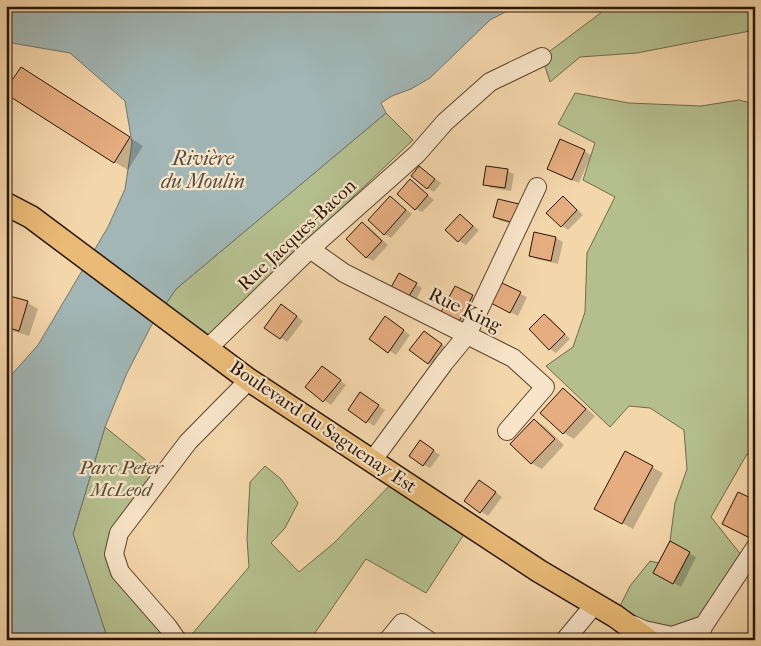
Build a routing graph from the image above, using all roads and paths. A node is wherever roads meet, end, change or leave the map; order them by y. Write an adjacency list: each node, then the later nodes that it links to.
1 (542, 57): 4 (street, Rue Jacques-Bacon)
2 (537, 187): 5 (street)
3 (6, 204): 6 (main road, Boulevard du Saguenay Est)
4 (310, 249): 5 (street, Rue King); 6 (street, Rue Jacques-Bacon)
5 (467, 335): 8 (street, Rue King); 9 (street)
6 (208, 348): 7 (main road, Boulevard du Saguenay Est)
7 (250, 380): 9 (main road, Boulevard du Saguenay Est); 14 (street)
8 (507, 431)
9 (372, 461): 11 (main road, Boulevard du Saguenay Est)
10 (755, 548): 13 (street)
11 (595, 604): 12 (main road, Boulevard du Saguenay Est); 17 (street)
12 (615, 616): 13 (street); 18 (main road, Boulevard du Saguenay Est)
13 (700, 632)
14 (177, 640)
15 (388, 640): 16 (street)
16 (428, 640)
17 (565, 640)
18 (648, 640)

